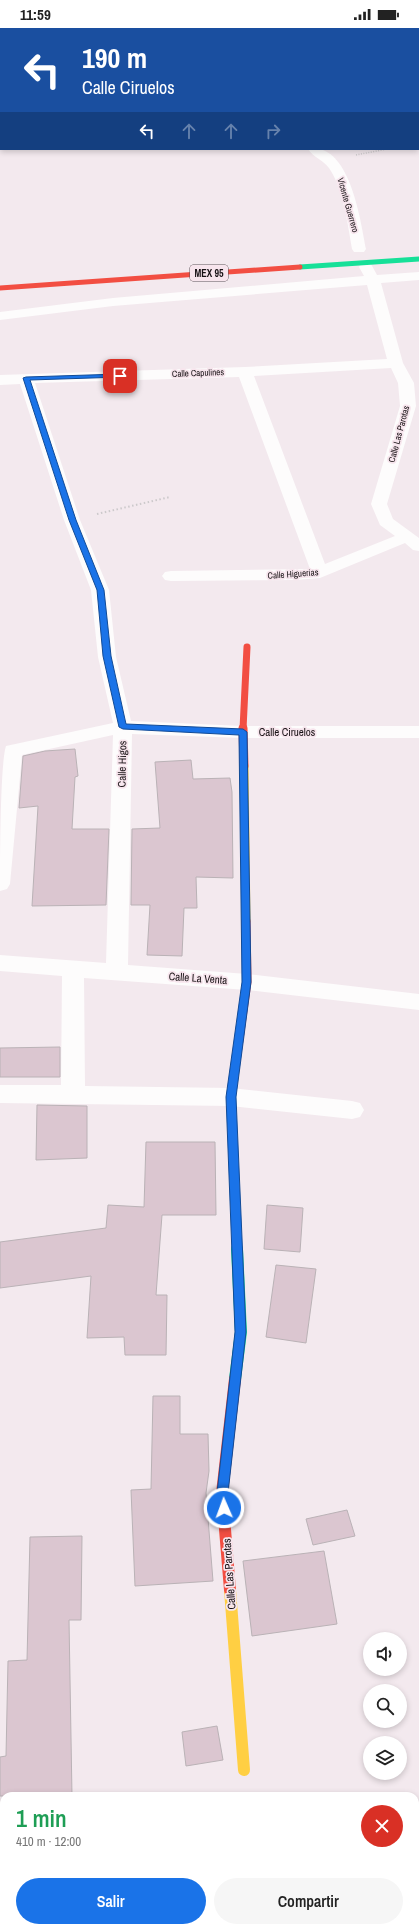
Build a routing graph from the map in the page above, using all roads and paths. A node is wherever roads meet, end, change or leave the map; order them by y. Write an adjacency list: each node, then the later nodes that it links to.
1 (315, 150): 3 (street, Vicente Guerrero)
2 (382, 150): 3 (path)
3 (330, 161): 4 (street, Vicente Guerrero)
4 (360, 252): 5 (main road, MEX 95); 7 (street, Calle Las Parotas); 8 (main road, MEX 95)
5 (419, 258)
6 (419, 276): 7 (street)
7 (373, 280): 9 (street); 10 (street, Calle Las Parotas)
8 (0, 288)
9 (0, 316)
10 (396, 363): 11 (street, Calle Capulines); 16 (street, Calle Las Parotas)
11 (245, 372): 12 (street, Calle Capulines); 17 (street)
12 (26, 378): 13 (street, Calle Capulines); 15 (street, Calle Higos)
13 (0, 380)
14 (170, 497): 15 (path)
15 (72, 520): 20 (street, Calle Higos)
16 (414, 541): 17 (street, Calle Higuerias)
17 (320, 573): 18 (street, Calle Higuerias)
18 (171, 576)
19 (247, 647): 21 (main road, Calle Las Parotas)
20 (123, 727): 21 (street, Calle Ciruelos); 23 (street, Calle Ciruelos); 26 (street, Calle Higos)
21 (243, 732): 22 (street, Calle Ciruelos); 27 (main road, Calle Las Parotas)
22 (419, 732)
23 (0, 884)
24 (0, 963): 25 (street, Calle La Venta)
25 (73, 968): 26 (street, Calle La Venta); 30 (street)
26 (117, 973): 27 (street, Calle La Venta)
27 (247, 982): 28 (street, Calle La Venta); 31 (main road, Calle Las Parotas)
28 (419, 1002)
29 (0, 1094): 30 (street)
30 (73, 1096): 31 (street)
31 (231, 1097): 32 (street); 33 (main road, Calle Las Parotas)
32 (352, 1110)
33 (244, 1770)

